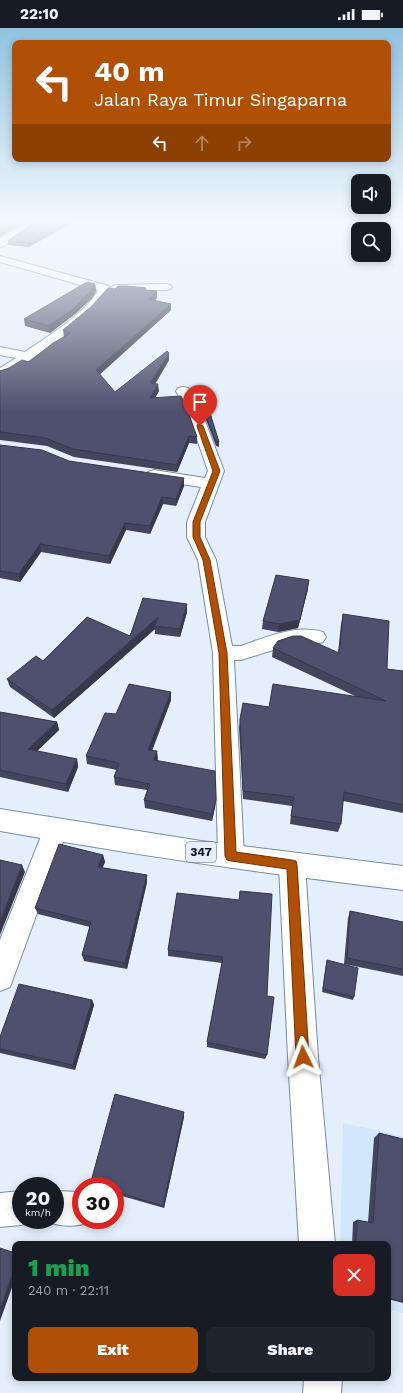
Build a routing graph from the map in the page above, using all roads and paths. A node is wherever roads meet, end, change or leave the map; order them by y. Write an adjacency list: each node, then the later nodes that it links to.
1 (97, 286): 3 (street)
2 (166, 287): 3 (street)
3 (105, 288): 5 (street)
4 (0, 352): 5 (street)
5 (27, 356): 6 (street)
6 (0, 374)
7 (183, 391): 9 (street)
8 (141, 473): 9 (street)
9 (212, 484): 11 (street)
10 (316, 637): 11 (street)
11 (223, 653): 14 (street)
12 (0, 820): 13 (street, 347)
13 (55, 830): 14 (street, 347); 17 (street)
14 (231, 856): 15 (street, 347)
15 (292, 865): 16 (street, 347); 20 (street)
16 (403, 878)
17 (0, 977)
18 (12, 1209): 19 (street)
19 (0, 1210)
20 (317, 1241)
21 (323, 1381): 22 (street)
22 (322, 1393)

